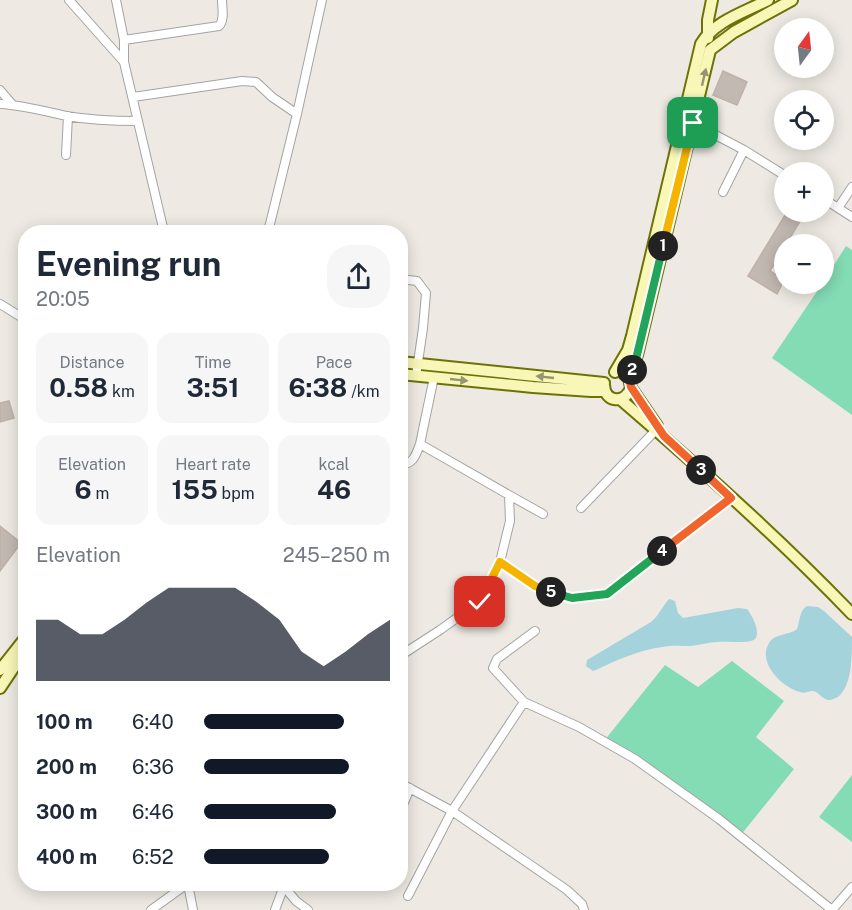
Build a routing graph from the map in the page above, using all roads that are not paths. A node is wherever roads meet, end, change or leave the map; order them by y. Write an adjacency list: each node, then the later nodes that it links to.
1 (69, 0): 13 (street)
2 (116, 0): 10 (street)
3 (222, 0): 10 (street)
4 (322, 0): 18 (street)
5 (768, 0): 8 (main road)
6 (792, 0): 11 (main road)
7 (712, 1): 8 (main road); 9 (main road)
8 (719, 26): 9 (main road); 11 (main road)
9 (707, 34): 12 (main road); 21 (main road)
10 (124, 40): 13 (street)
11 (722, 40): 12 (main road)
12 (710, 50): 21 (main road, one-way to 12)
13 (124, 62): 15 (street)
14 (0, 90): 17 (street)
15 (133, 97): 18 (street); 20 (street)
16 (0, 104): 17 (street)
17 (12, 104): 19 (street)
18 (297, 114): 31 (street)
19 (68, 116): 20 (street); 23 (street)
20 (137, 121): 30 (street)
21 (688, 121): 22 (street); 37 (main road); 41 (main road)
22 (744, 150): 24 (street); 26 (street)
23 (66, 155)
24 (774, 169)
25 (852, 187): 28 (street)
26 (723, 192)
27 (834, 206): 28 (street)
28 (838, 208): 29 (street)
29 (852, 217)
30 (162, 225)
31 (270, 225)
32 (408, 280): 36 (street)
33 (0, 304): 34 (street)
34 (18, 315)
35 (408, 362): 36 (main road)
36 (418, 363): 39 (street); 42 (main road, one-way to 36)
37 (615, 372): 41 (main road); 42 (main road)
38 (408, 375): 39 (main road)
39 (416, 376): 40 (main road)
40 (434, 377): 42 (main road, one-way to 42); 45 (street)
41 (630, 383): 43 (main road); 44 (main road)
42 (604, 387): 43 (main road)
43 (620, 399): 44 (main road)
44 (660, 433): 48 (main road); 49 (street)
45 (420, 444): 46 (street); 47 (street)
46 (408, 464)
47 (509, 495): 50 (street); 51 (street)
48 (731, 498): 51 (street); 52 (main road)
49 (581, 507)
50 (543, 514)
51 (500, 562): 55 (street)
52 (852, 614)
53 (535, 631): 59 (street)
54 (18, 647): 57 (main road)
55 (408, 651)
56 (18, 661): 58 (main road)
57 (0, 670)
58 (0, 688)
59 (524, 702): 62 (street); 74 (street)
60 (410, 788): 61 (street); 62 (street)
61 (408, 793)
62 (452, 811): 68 (street); 73 (street)
63 (852, 887): 74 (street)
64 (177, 891): 69 (street)
65 (189, 891): 70 (street)
66 (281, 891): 71 (street)
67 (288, 891): 72 (street)
68 (408, 896)
69 (151, 910)
70 (193, 910)
71 (275, 910)
72 (309, 910)
73 (584, 910)
74 (832, 910)

